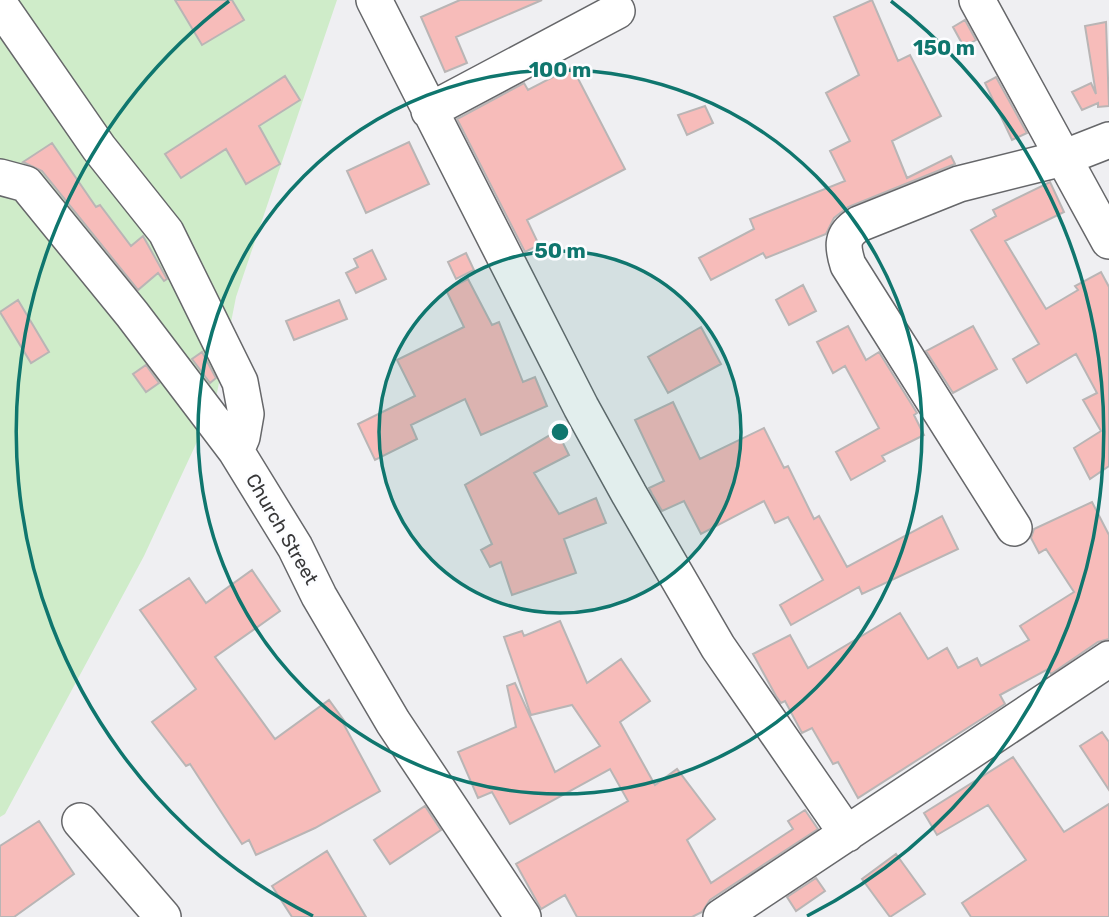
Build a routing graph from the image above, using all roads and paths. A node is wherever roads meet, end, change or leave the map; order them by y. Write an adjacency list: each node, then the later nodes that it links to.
1 (374, 0): 5 (street)
2 (977, 0): 7 (street)
3 (0, 5): 10 (street)
4 (617, 11): 5 (street)
5 (429, 111): 14 (street)
6 (1109, 140): 7 (street)
7 (1063, 158): 9 (street); 11 (street)
8 (0, 177): 10 (street, Church Street)
9 (1109, 241)
10 (236, 451): 16 (street, Church Street)
11 (1014, 528)
12 (1109, 659): 14 (street)
13 (80, 821): 15 (street)
14 (847, 834): 17 (street)
15 (163, 917)
16 (523, 917)
17 (721, 917)

